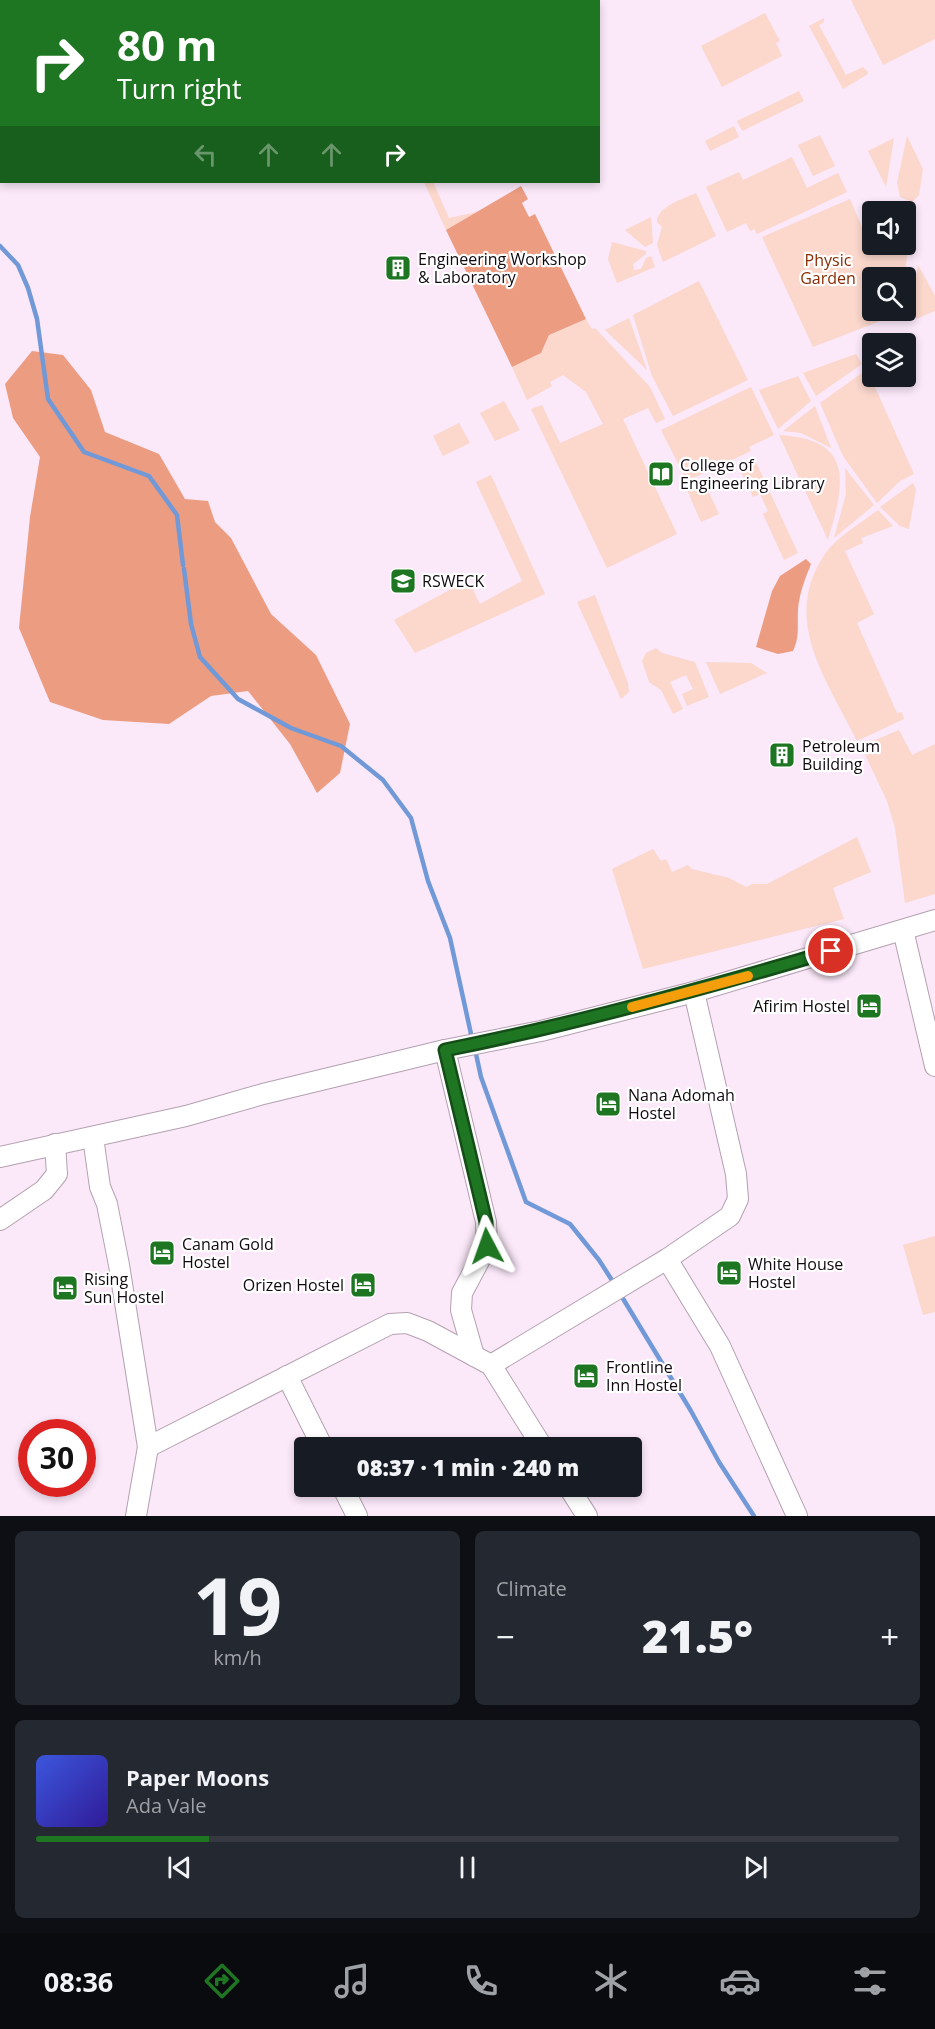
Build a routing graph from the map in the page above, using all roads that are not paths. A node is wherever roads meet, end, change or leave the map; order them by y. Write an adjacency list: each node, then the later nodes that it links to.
1 (935, 920): 2 (street)
2 (903, 930): 3 (street); 5 (street)
3 (694, 992): 4 (street); 10 (street)
4 (445, 1050): 6 (street); 11 (street)
5 (935, 1066)
6 (93, 1137): 7 (street); 15 (street)
7 (55, 1144): 8 (street); 9 (street)
8 (0, 1157)
9 (0, 1220)
10 (667, 1260): 11 (street); 21 (street)
11 (483, 1361): 12 (street); 14 (street)
12 (287, 1376): 13 (street); 15 (street)
13 (318, 1437)
14 (535, 1437)
15 (148, 1447): 18 (street)
16 (348, 1497): 19 (street)
17 (575, 1497): 20 (street)
18 (136, 1516)
19 (357, 1516)
20 (586, 1516)
21 (797, 1516)

